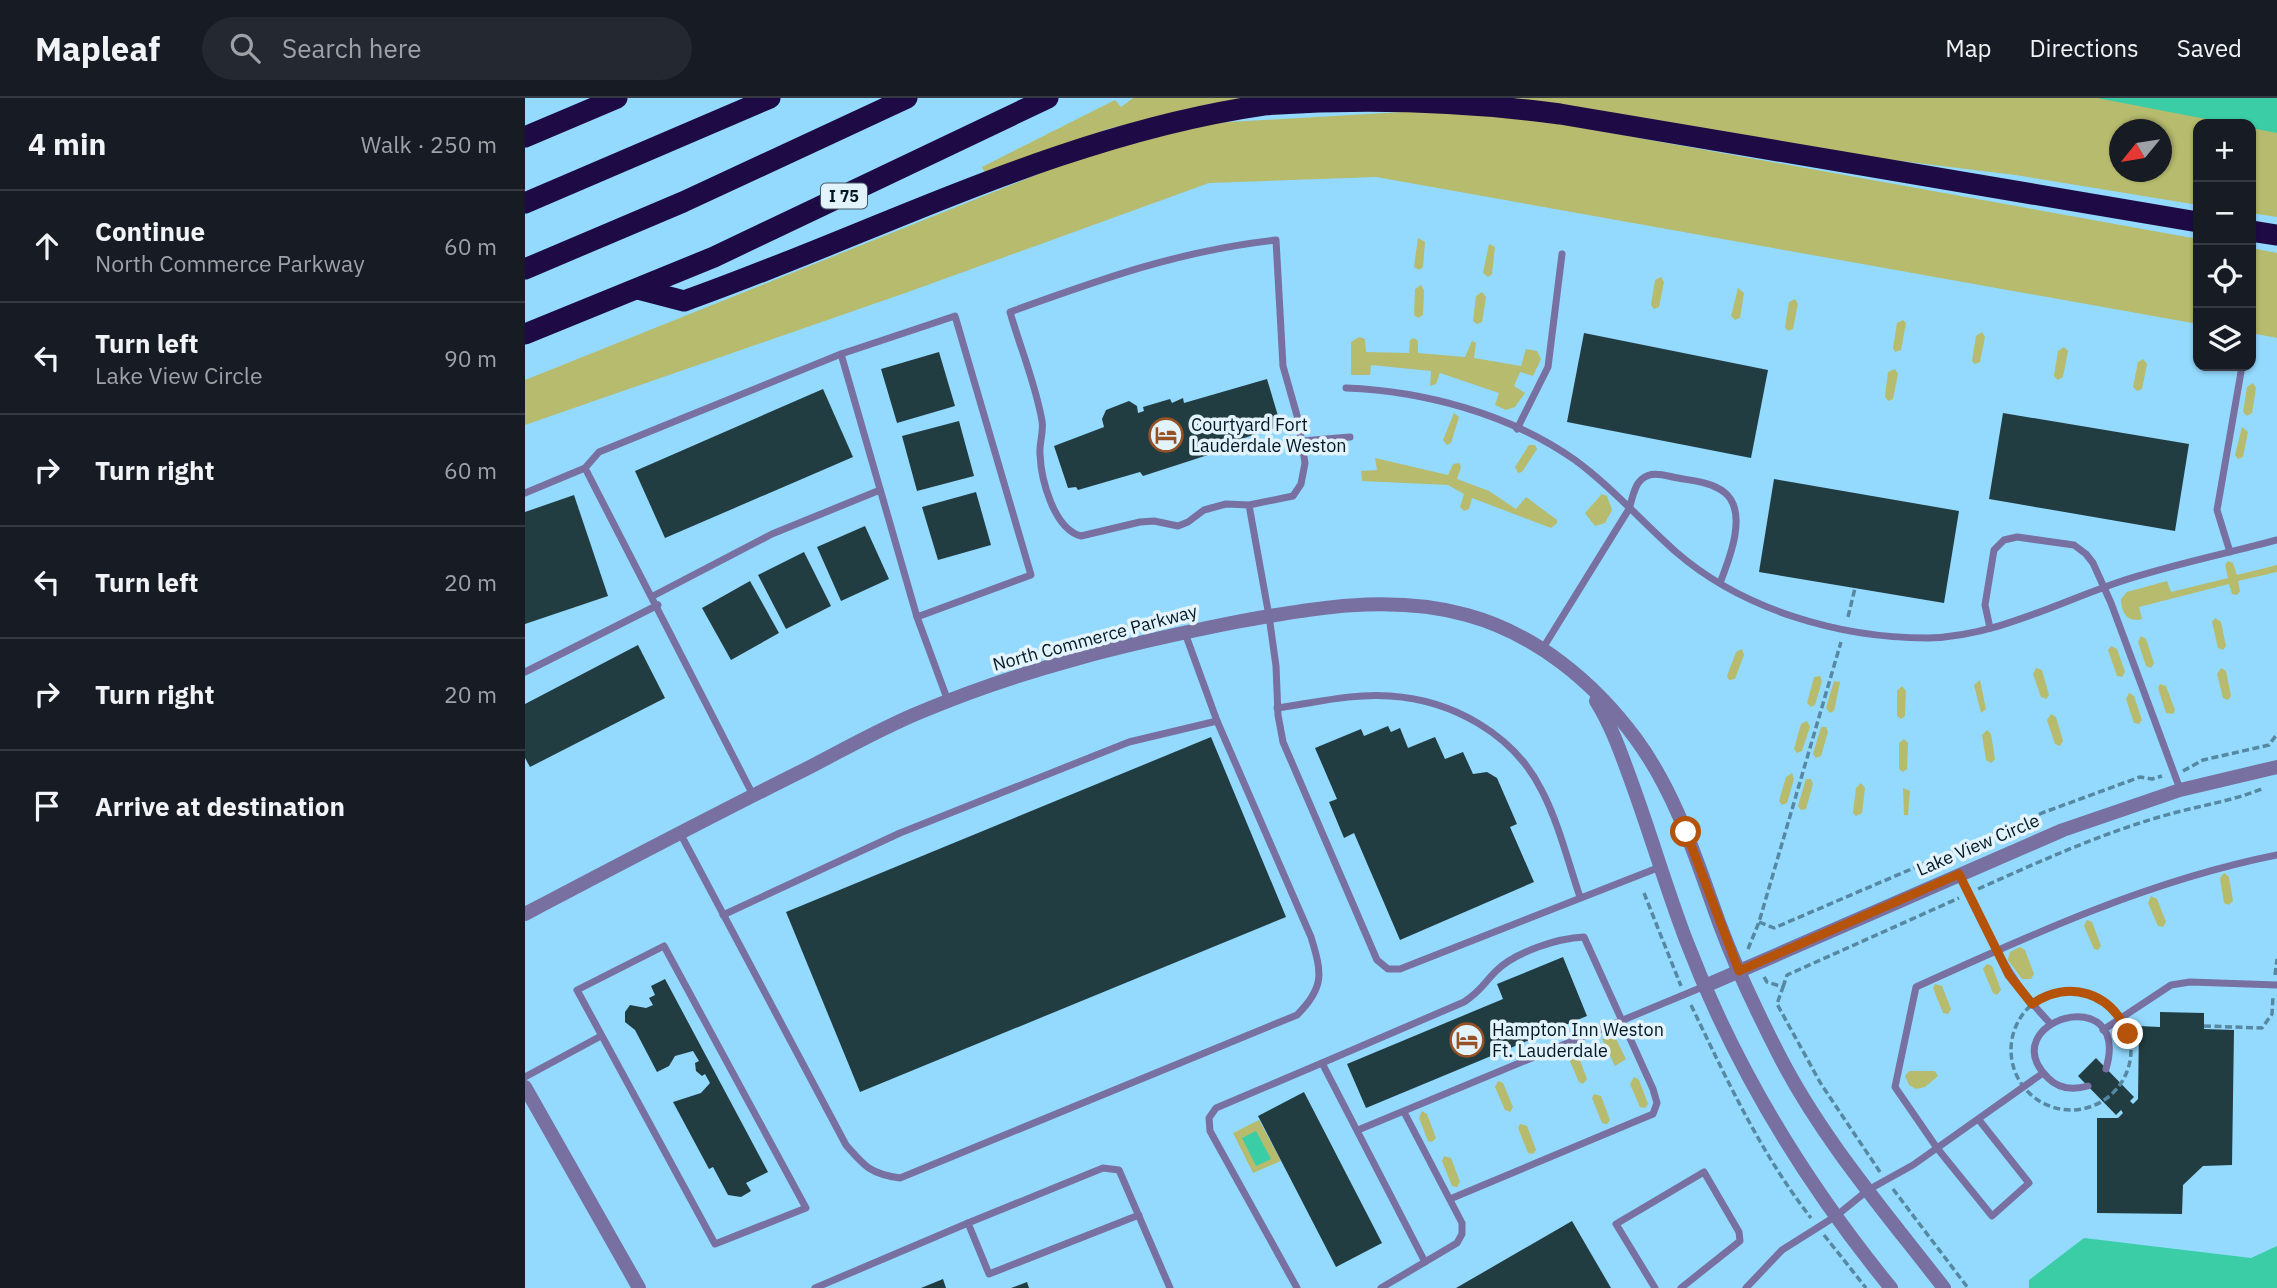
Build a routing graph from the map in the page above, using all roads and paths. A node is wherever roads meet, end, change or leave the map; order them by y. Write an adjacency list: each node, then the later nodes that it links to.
1 (617, 98): 5 (highway)
2 (770, 98): 6 (highway)
3 (907, 98): 11 (highway)
4 (1048, 98): 12 (highway, I 75)
5 (525, 137)
6 (525, 203)
7 (2193, 221): 12 (highway)
8 (2256, 232): 9 (highway)
9 (2277, 234)
10 (1562, 254): 17 (lane)
11 (525, 269)
12 (639, 289): 13 (highway, I 75)
13 (525, 334)
14 (841, 354): 20 (lane); 21 (lane); 33 (lane)
15 (2241, 372): 26 (lane)
16 (1346, 388): 17 (lane)
17 (1517, 429): 24 (lane)
18 (1350, 437): 19 (lane)
19 (1302, 441): 23 (lane); 23 (lane)
20 (585, 468): 22 (lane); 30 (lane)
21 (880, 490): 30 (lane); 33 (lane)
22 (525, 493)
23 (1249, 505): 32 (lane)
24 (1629, 509): 27 (lane); 27 (lane); 37 (lane)
25 (2277, 540): 26 (lane)
26 (2230, 552): 29 (lane)
27 (1720, 583): 34 (lane)
28 (1855, 588): 34 (path)
29 (2103, 588): 35 (lane); 35 (lane); 48 (lane)
30 (653, 597): 31 (lane)
31 (657, 605): 38 (lane); 49 (lane)
32 (1269, 616): 36 (street, North Commerce Parkway); 37 (street, North Commerce Parkway); 41 (lane)
33 (917, 617): 40 (lane)
34 (1845, 628): 35 (lane); 58 (path)
35 (1990, 628)
36 (1185, 632): 40 (street, North Commerce Parkway); 42 (lane)
37 (1543, 648): 39 (street, North Commerce Parkway)
38 (525, 672)
39 (1581, 680): 52 (street, North Commerce Parkway); 63 (street, North Commerce Parkway)
40 (948, 701): 49 (street, North Commerce Parkway)
41 (1277, 708): 55 (lane); 55 (lane)
42 (1217, 721): 57 (lane); 57 (lane)
43 (2277, 734): 45 (path)
44 (2277, 767): 48 (street, Lake View Circle)
45 (2188, 770)
46 (2160, 777): 58 (path)
47 (2272, 784): 54 (path)
48 (2180, 790): 53 (street, Lake View Circle)
49 (753, 795): 50 (street, North Commerce Parkway)
50 (679, 832): 56 (street, North Commerce Parkway); 57 (lane)
51 (2277, 855): 60 (lane)
52 (1660, 867): 55 (lane); 65 (street, North Commerce Parkway)
53 (1959, 874): 54 (lane); 62 (street, Lake View Circle)
54 (1968, 893): 60 (lane); 66 (path)
55 (1580, 898)
56 (525, 915)
57 (723, 915)
58 (1759, 922): 59 (path)
59 (1750, 945): 62 (path); 63 (path)
60 (1997, 950): 67 (lane); 84 (lane)
61 (2277, 959): 64 (path)
62 (1758, 963): 63 (street, Lake View Circle); 66 (path)
63 (1739, 971): 65 (street, Lake View Circle); 86 (street, North Commerce Parkway)
64 (2276, 984): 68 (lane); 71 (path)
65 (1705, 986): 69 (lane); 89 (street, North Commerce Parkway)
66 (1783, 987): 85 (path)
67 (2032, 1004): 68 (path); 70 (lane); 80 (path)
68 (2121, 1018): 72 (lane); 80 (path)
69 (1623, 1023): 74 (lane); 81 (lane); 87 (lane)
70 (2050, 1023): 72 (lane); 76 (lane)
71 (2204, 1026)
72 (2103, 1030): 75 (lane)
73 (601, 1036): 73 (lane); 77 (lane)
74 (1322, 1063): 83 (lane); 95 (lane)
75 (2106, 1069)
76 (2043, 1073): 78 (lane); 80 (lane)
77 (525, 1077)
78 (2088, 1086)
79 (525, 1087): 92 (street)
80 (2024, 1087): 82 (lane)
81 (1404, 1112): 83 (lane); 87 (lane)
82 (1979, 1120): 84 (lane); 84 (lane)
83 (1358, 1130): 91 (lane)
84 (1937, 1148): 85 (lane)
85 (1887, 1180): 86 (lane); 102 (path)
86 (1868, 1190): 89 (lane); 101 (street, North Commerce Parkway)
87 (1450, 1199): 91 (lane)
88 (1139, 1215): 90 (lane); 90 (lane); 94 (lane)
89 (1836, 1216): 99 (lane); 100 (street, North Commerce Parkway)
90 (968, 1223): 93 (lane)
91 (1425, 1262): 96 (lane)
92 (639, 1288)
93 (815, 1288)
94 (1170, 1288)
95 (1297, 1288)
96 (1381, 1288)
97 (1655, 1288): 98 (lane)
98 (1681, 1288)
99 (1746, 1288)
100 (1891, 1288)
101 (1944, 1288)
102 (1968, 1288)

